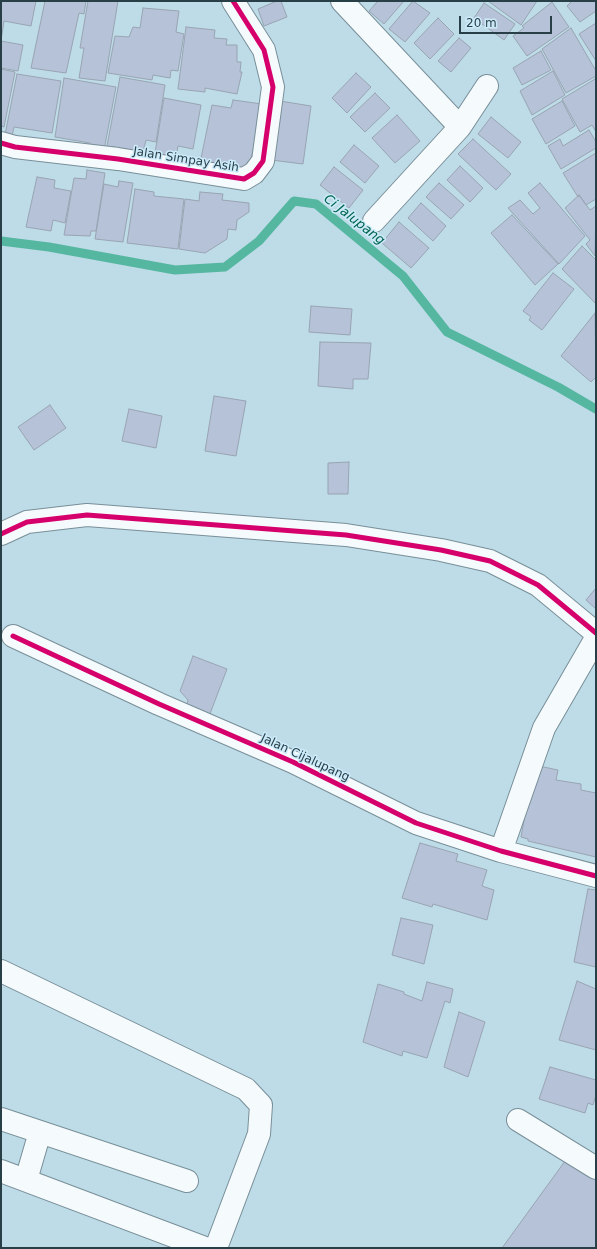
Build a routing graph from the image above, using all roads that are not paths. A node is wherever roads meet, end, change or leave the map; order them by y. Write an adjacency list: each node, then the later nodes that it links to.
1 (233, 1): 5 (street, Jalan Simpay Asih)
2 (342, 1): 4 (street)
3 (488, 86): 4 (street)
4 (460, 127): 6 (street)
5 (1, 143)
6 (374, 221)
7 (1, 534): 8 (street)
8 (596, 633)
9 (12, 636): 11 (street, Jalan Cijalupang)
10 (596, 638): 11 (street)
11 (501, 851): 12 (street, Jalan Cijalupang)
12 (596, 876)
13 (1, 971): 22 (street)
14 (1, 1119): 16 (street)
15 (518, 1120): 17 (street)
16 (40, 1132): 19 (street); 20 (street)
17 (596, 1168)
18 (1, 1171): 19 (street)
19 (26, 1180): 21 (street)
20 (186, 1181)
21 (205, 1248)
22 (216, 1248)

